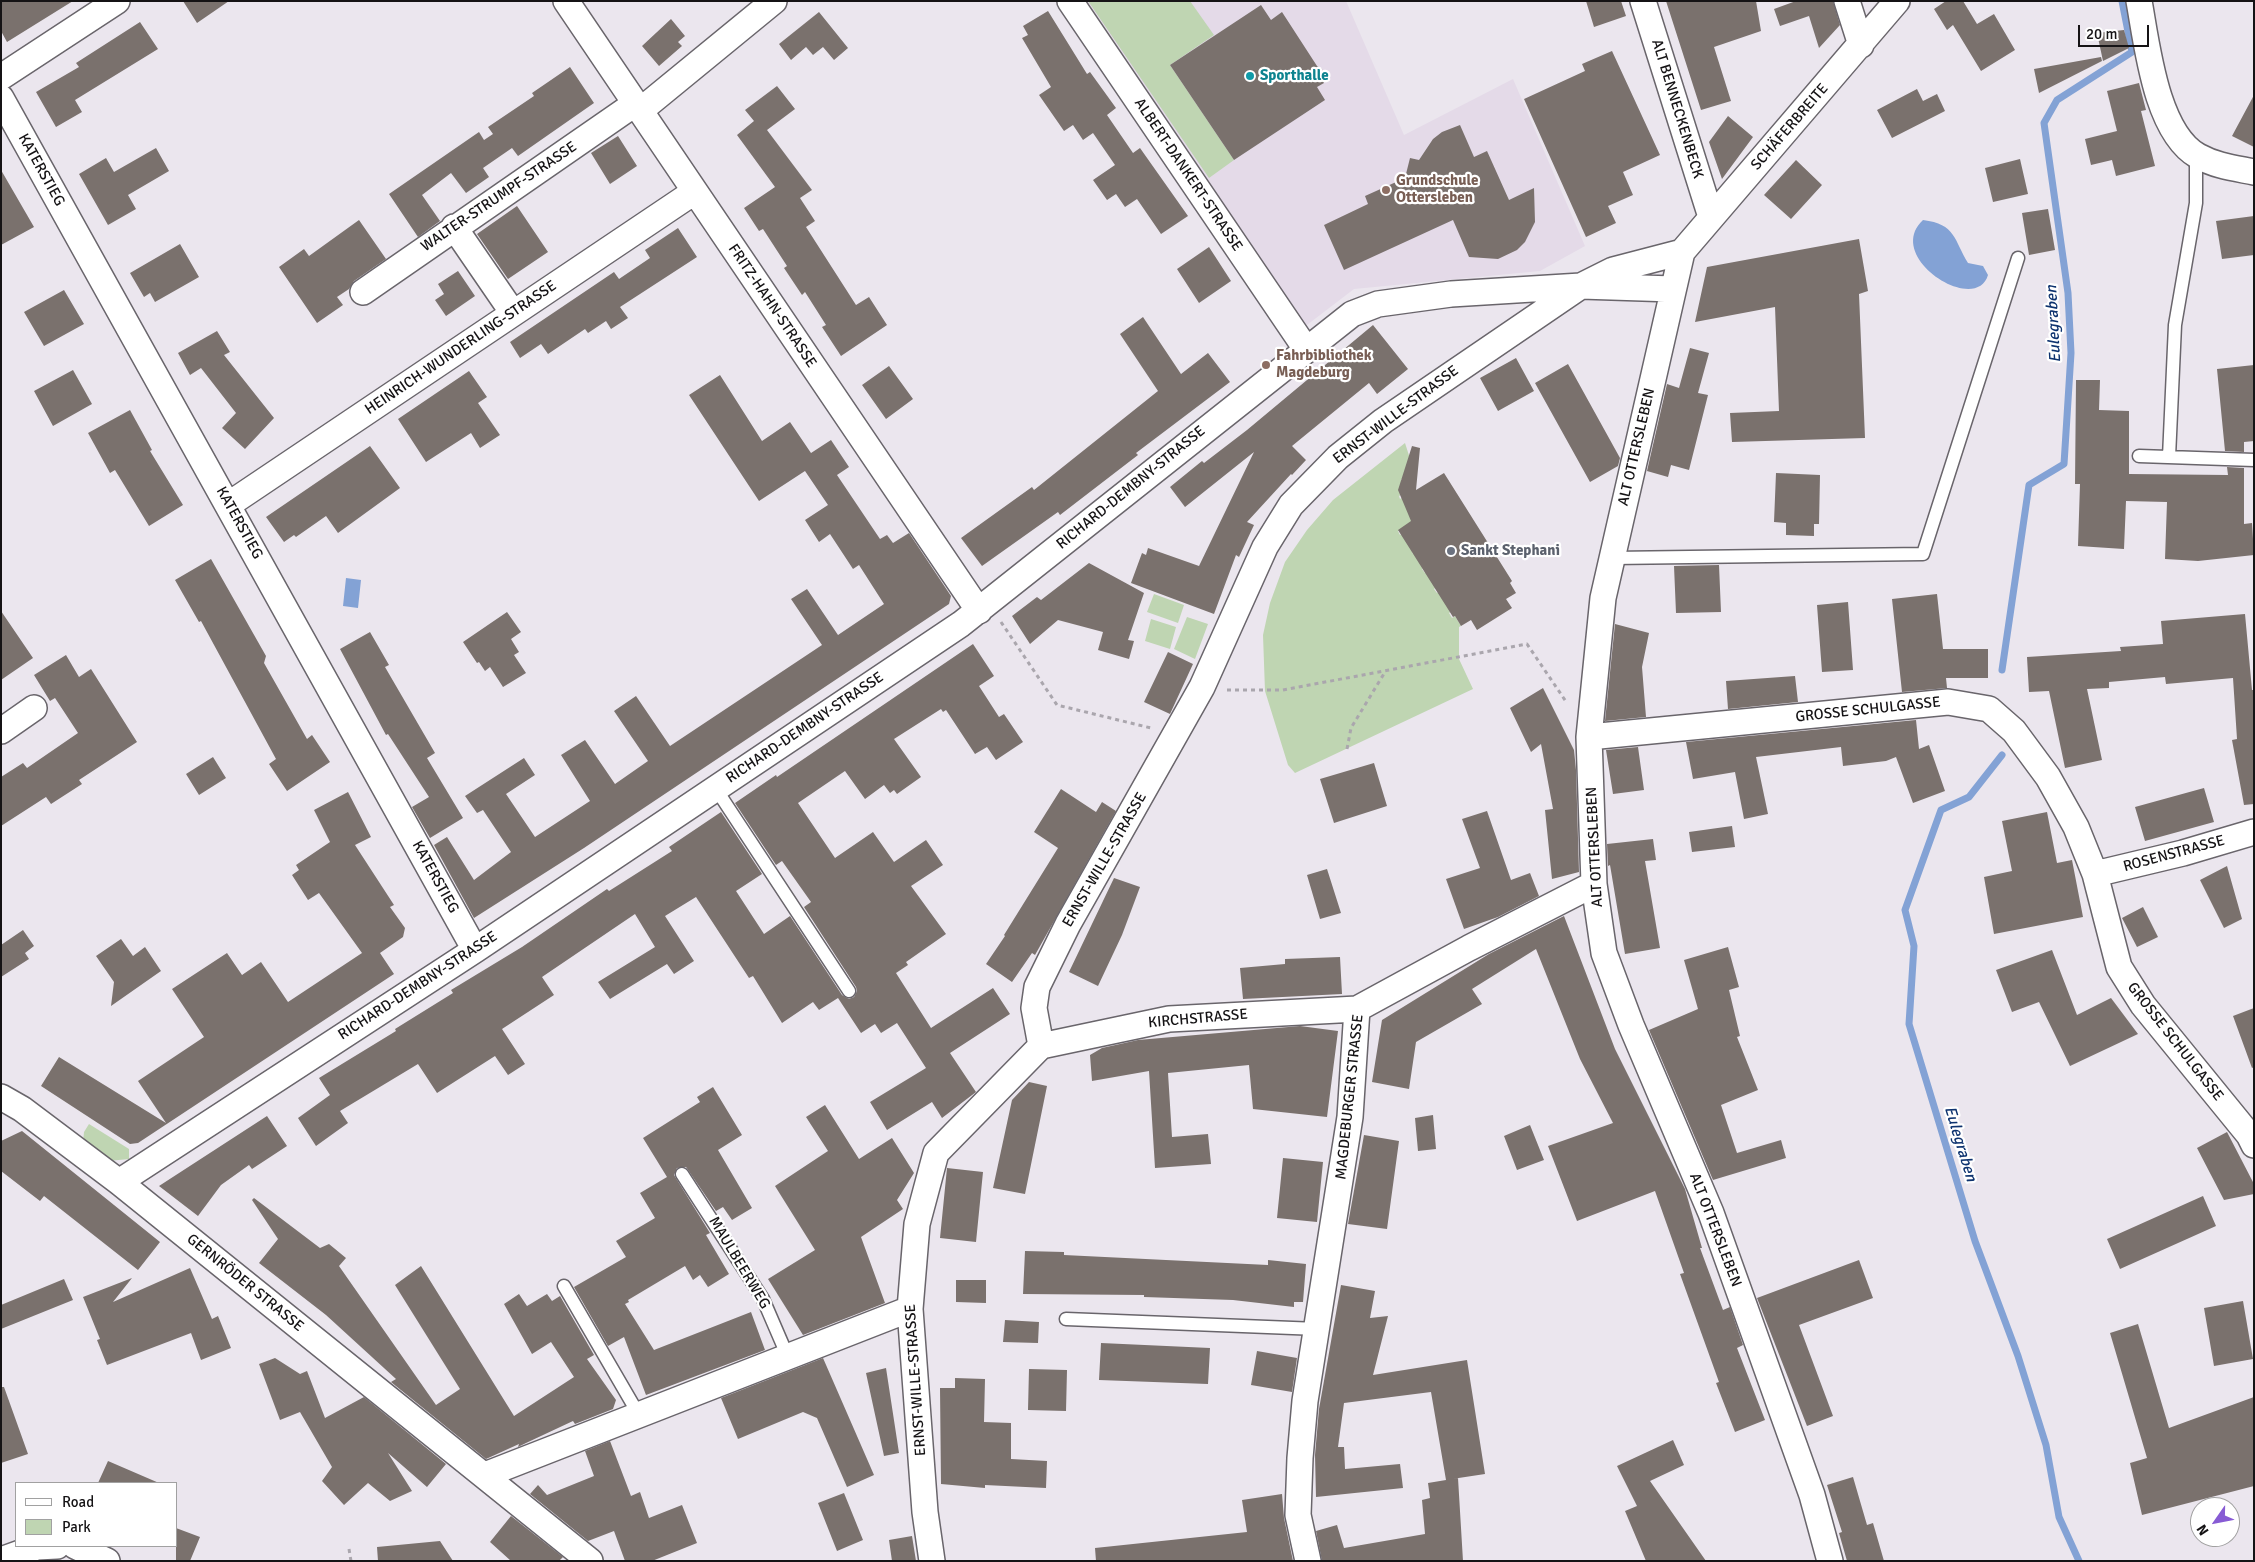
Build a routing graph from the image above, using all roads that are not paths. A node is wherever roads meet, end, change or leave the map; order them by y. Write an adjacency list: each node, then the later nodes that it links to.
1 (117, 1): 10 (street)
2 (566, 1): 12 (street, FRITZ-HAHN-STRASSE)
3 (774, 1): 12 (street, WALTER-STRUMPF-STRASSE)
4 (1070, 1): 24 (street, ALBERT-DANKERT-STRASSE)
5 (1643, 1): 16 (street, ALT BENNECKENBECK)
6 (1847, 1): 9 (street)
7 (1897, 1): 9 (street, SCHÄFERBREITE)
8 (2139, 1): 13 (street)
9 (1861, 45): 16 (street, SCHÄFERBREITE)
10 (1, 78)
11 (1, 98): 28 (street, KATERSTIEG)
12 (638, 107): 15 (street, FRITZ-HAHN-STRASSE); 17 (street, WALTER-STRUMPF-STRASSE)
13 (2196, 155): 14 (street); 26 (lane)
14 (2254, 172)
15 (694, 192): 23 (street, HEINRICH-WUNDERLING-STRASSE); 30 (street, FRITZ-HAHN-STRASSE)
16 (1711, 217): 18 (street, SCHÄFERBREITE)
17 (454, 227): 22 (street, WALTER-STRUMPF-STRASSE); 23 (street)
18 (1682, 252): 20 (street, RICHARD-DEMBNY-STRASSE); 21 (street, ALT OTTERSLEBEN)
19 (2018, 258): 29 (lane)
20 (1581, 286): 21 (street, RICHARD-DEMBNY-STRASSE); 24 (street, RICHARD-DEMBNY-STRASSE); 41 (street, ERNST-WILLE-STRASSE)
21 (1673, 289): 29 (street, ALT OTTERSLEBEN)
22 (363, 292)
23 (513, 313): 28 (street, HEINRICH-WUNDERLING-STRASSE)
24 (1306, 349): 30 (street, RICHARD-DEMBNY-STRASSE)
25 (2139, 456): 26 (lane)
26 (2169, 458): 27 (lane)
27 (2254, 460)
28 (228, 505): 38 (street, KATERSTIEG)
29 (1612, 558): 33 (street, ALT OTTERSLEBEN)
30 (984, 607): 34 (street, RICHARD-DEMBNY-STRASSE)
31 (34, 708): 32 (street)
32 (1, 730)
33 (1589, 738): 36 (street, GROSSE SCHULGASSE); 37 (street, ALT OTTERSLEBEN)
34 (716, 789): 38 (street, RICHARD-DEMBNY-STRASSE); 39 (lane, RICHARD-DEMBNY-STRASSE)
35 (2254, 832): 36 (street, ROSENSTRASSE)
36 (2095, 874): 43 (street, GROSSE SCHULGASSE)
37 (1594, 884): 40 (street, MAGDEBURGER STRASSE); 60 (street, ALT OTTERSLEBEN)
38 (475, 950): 45 (street, RICHARD-DEMBNY-STRASSE)
39 (849, 991)
40 (1357, 1009): 41 (street, KIRCHSTRASSE); 49 (street, MAGDEBURGER STRASSE)
41 (1041, 1046): 47 (street, ERNST-WILLE-STRASSE)
42 (1, 1097): 45 (street, GERNRÖDER STRASSE)
43 (2254, 1145)
44 (682, 1174): 50 (lane, MAULBEERWEG)
45 (119, 1182): 52 (street, GERNRÖDER STRASSE)
46 (564, 1286): 51 (lane)
47 (910, 1309): 50 (street); 58 (street, ERNST-WILLE-STRASSE)
48 (1066, 1320): 49 (lane)
49 (1318, 1330): 59 (street, MAGDEBURGER STRASSE)
50 (788, 1357): 51 (street)
51 (640, 1415): 52 (street)
52 (485, 1475): 57 (street, GERNRÖDER STRASSE)
53 (37, 1547): 55 (street)
54 (76, 1547): 56 (street)
55 (1, 1560)
56 (106, 1561)
57 (590, 1561)
58 (932, 1561)
59 (1308, 1561)
60 (1830, 1561)

